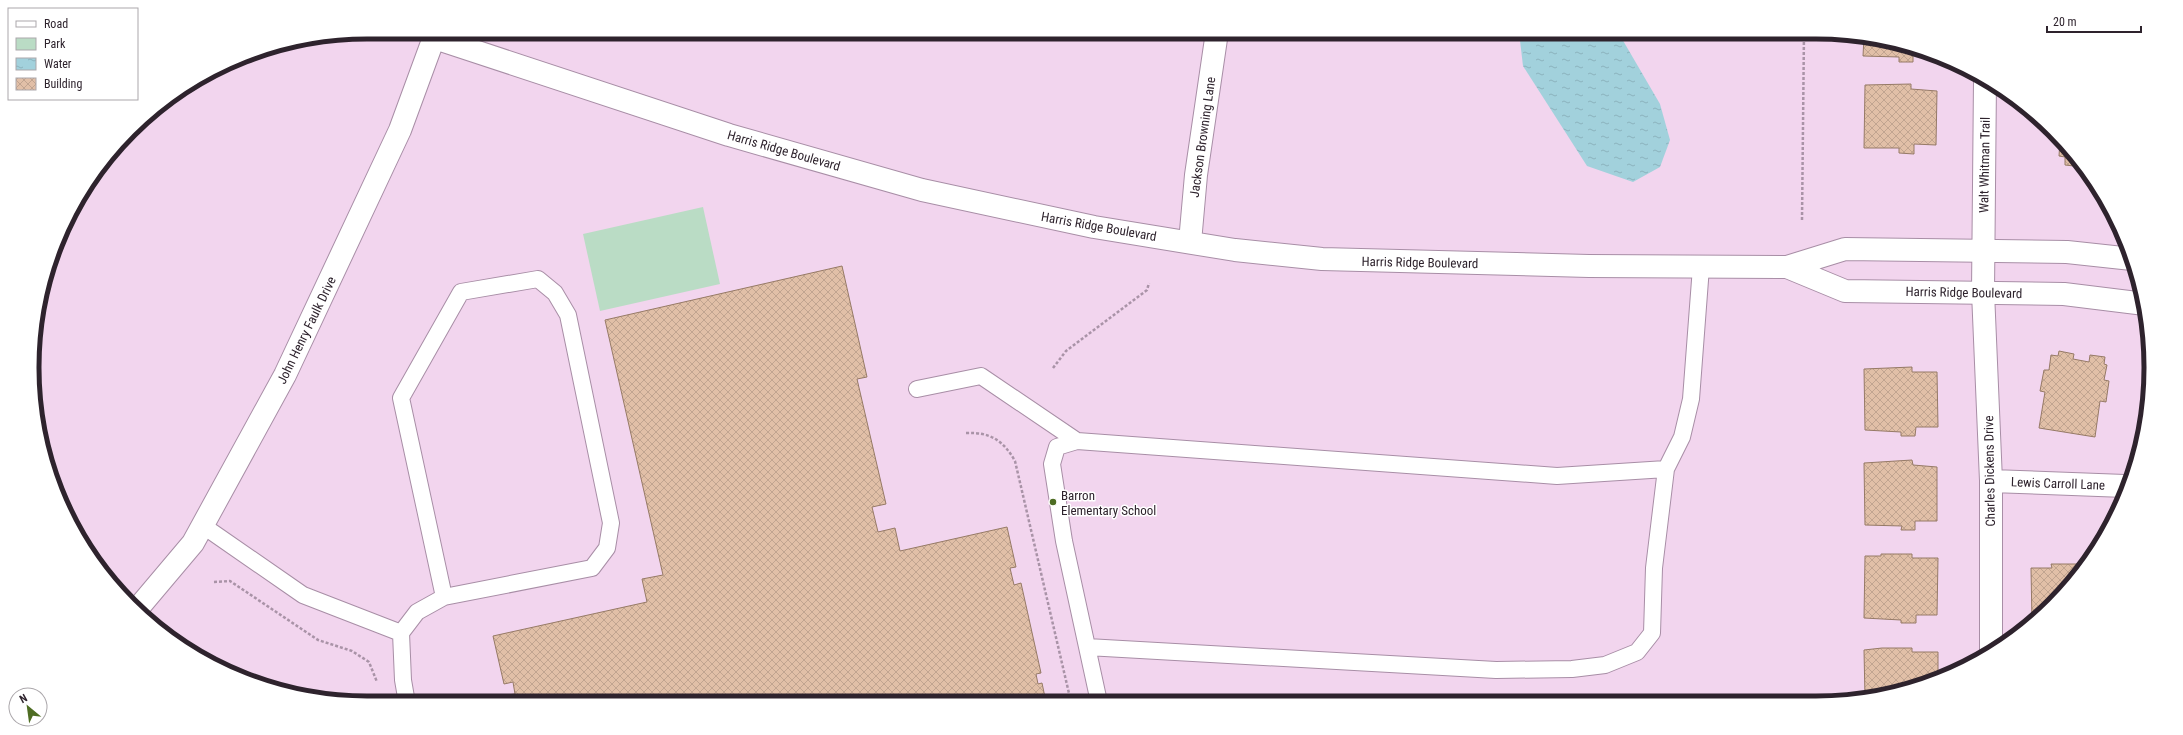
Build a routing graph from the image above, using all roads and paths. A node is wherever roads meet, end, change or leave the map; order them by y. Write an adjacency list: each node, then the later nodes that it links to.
1 (434, 39): 22 (street, John Henry Faulk Drive)
2 (447, 39): 7 (street, Harris Ridge Boulevard)
3 (1216, 39): 7 (street, Jackson Browning Lane)
4 (1804, 39): 6 (path)
5 (1985, 86): 8 (street, Walt Whitman Trail)
6 (1802, 220)
7 (1190, 242): 10 (street, Harris Ridge Boulevard)
8 (1984, 250): 9 (street, Harris Ridge Boulevard); 11 (street, Harris Ridge Boulevard); 13 (street, Walt Whitman Trail)
9 (2126, 258)
10 (1701, 267): 11 (street, Harris Ridge Boulevard); 19 (lane)
11 (1787, 267): 13 (street, Harris Ridge Boulevard)
12 (1149, 283): 15 (path)
13 (1983, 292): 14 (street, Harris Ridge Boulevard); 20 (street, Charles Dickens Drive)
14 (2138, 303)
15 (1053, 368)
16 (917, 389): 18 (lane)
17 (966, 433): 31 (path)
18 (1077, 441): 19 (lane); 28 (lane)
19 (1666, 469): 28 (lane)
20 (1991, 481): 21 (street, Lewis Carroll Lane); 27 (street, Charles Dickens Drive)
21 (2122, 486)
22 (202, 525): 25 (street, John Henry Faulk Drive); 26 (lane)
23 (214, 582): 29 (path)
24 (444, 597): 24 (lane); 26 (lane)
25 (141, 605)
26 (401, 633): 30 (lane)
27 (1991, 645)
28 (1087, 647): 32 (lane)
29 (379, 686)
30 (405, 696)
31 (1070, 696)
32 (1098, 696)

